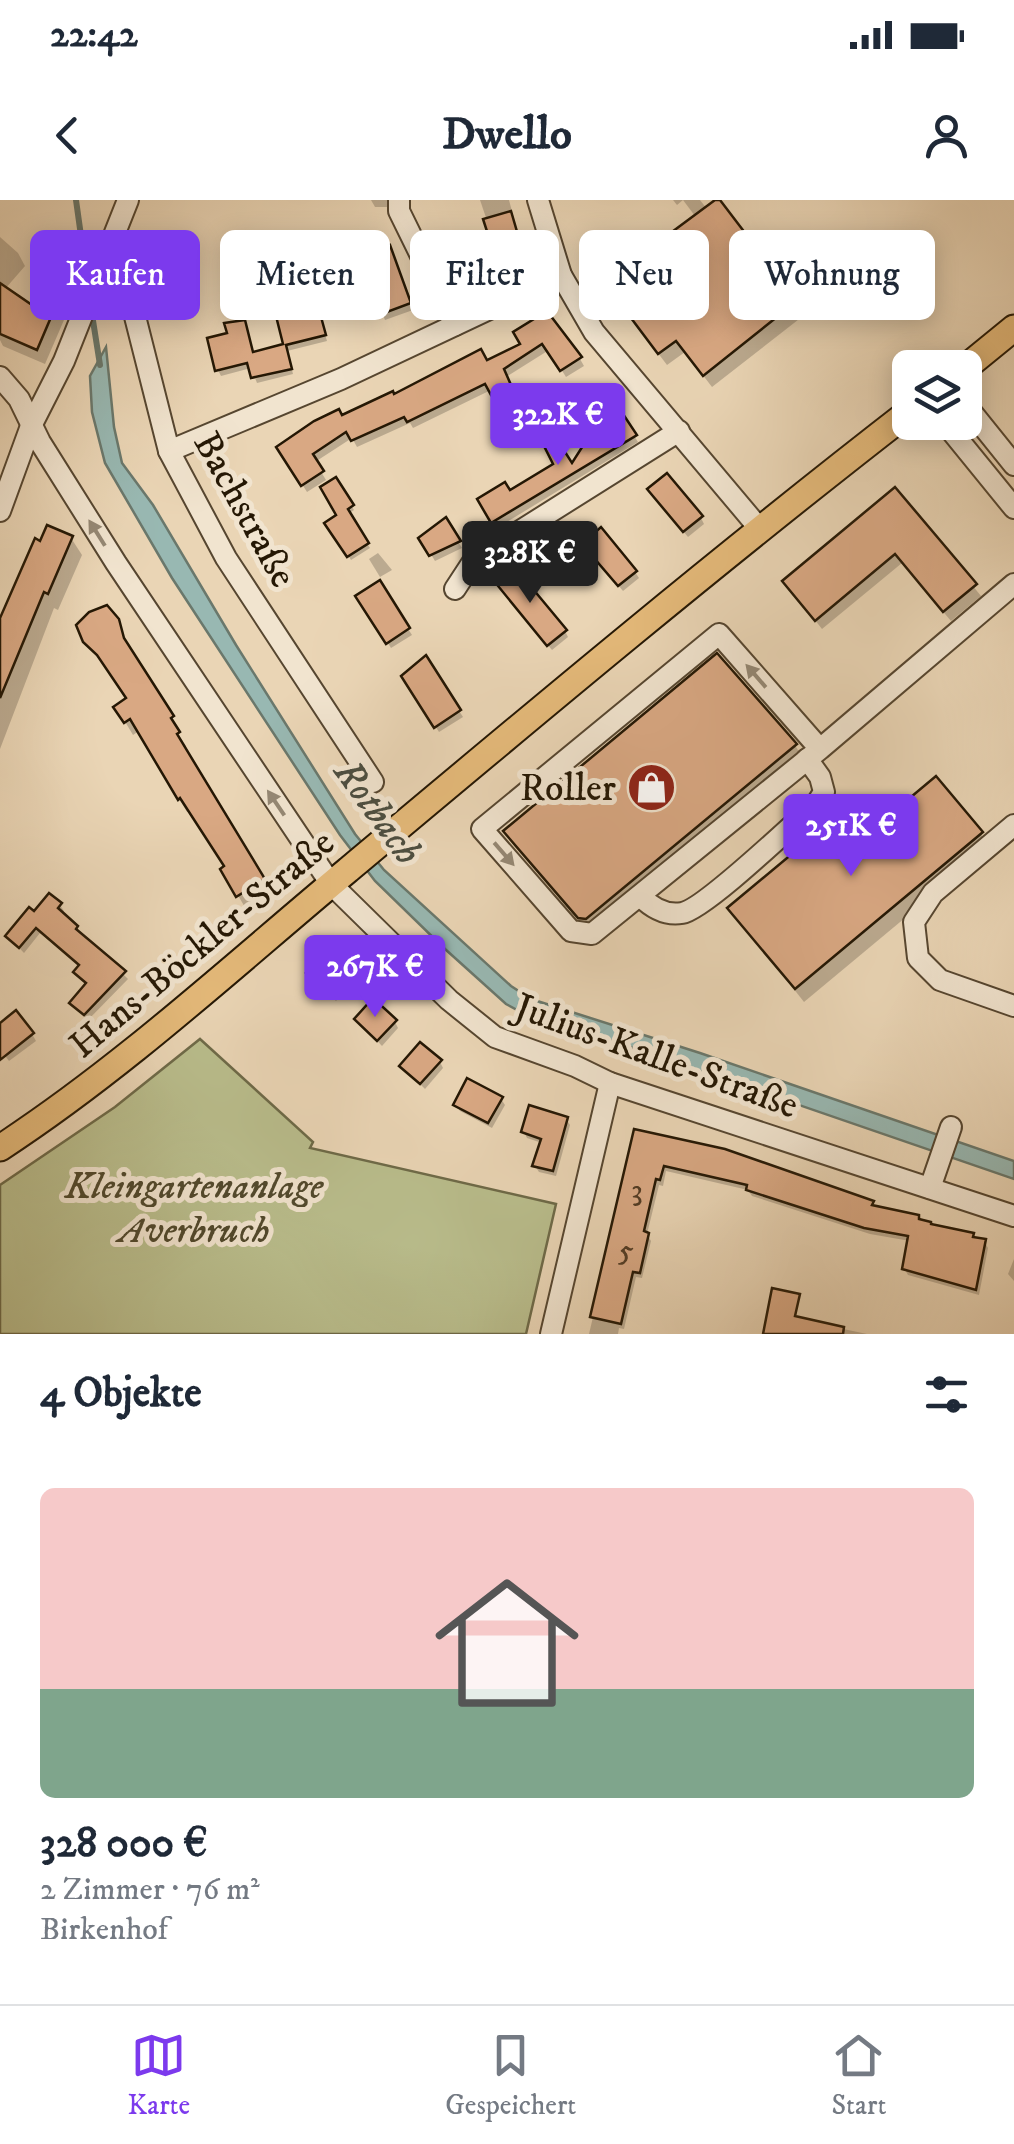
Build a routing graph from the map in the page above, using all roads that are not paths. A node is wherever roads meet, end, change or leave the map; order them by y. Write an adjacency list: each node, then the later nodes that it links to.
1 (128, 200): 4 (street)
2 (399, 200): 8 (street)
3 (538, 200): 5 (street)
4 (115, 230)
5 (562, 275): 8 (street); 15 (street)
6 (80, 320): 13 (street)
7 (136, 320): 17 (street, Bachstraße)
8 (455, 326): 17 (street)
9 (1014, 328): 10 (main road)
10 (982, 354)
11 (0, 377): 13 (street, Julius-Kalle-Straße)
12 (982, 425): 18 (street)
13 (30, 426): 20 (street); 27 (street, Julius-Kalle-Straße, one-way to 13)
14 (892, 426): 21 (main road, Hans-Böckler-Straße)
15 (679, 432): 21 (street); 23 (street)
16 (959, 440): 19 (street)
17 (169, 451): 25 (street, Bachstraße)
18 (1014, 465)
19 (1014, 508)
20 (0, 511)
21 (759, 528): 27 (main road, Hans-Böckler-Straße)
22 (1014, 584): 24 (street)
23 (455, 590)
24 (814, 754): 28 (street); 28 (street); 28 (street, one-way to 28)
25 (372, 782)
26 (1014, 825): 29 (street)
27 (341, 876): 30 (street, Julius-Kalle-Straße); 32 (main road, Hans-Böckler-Straße)
28 (640, 896)
29 (1014, 1006)
30 (610, 1083): 33 (street, Julius-Kalle-Straße); 35 (street)
31 (951, 1127): 33 (street)
32 (0, 1148)
33 (930, 1188): 34 (street, Julius-Kalle-Straße)
34 (1014, 1216)
35 (551, 1334)

